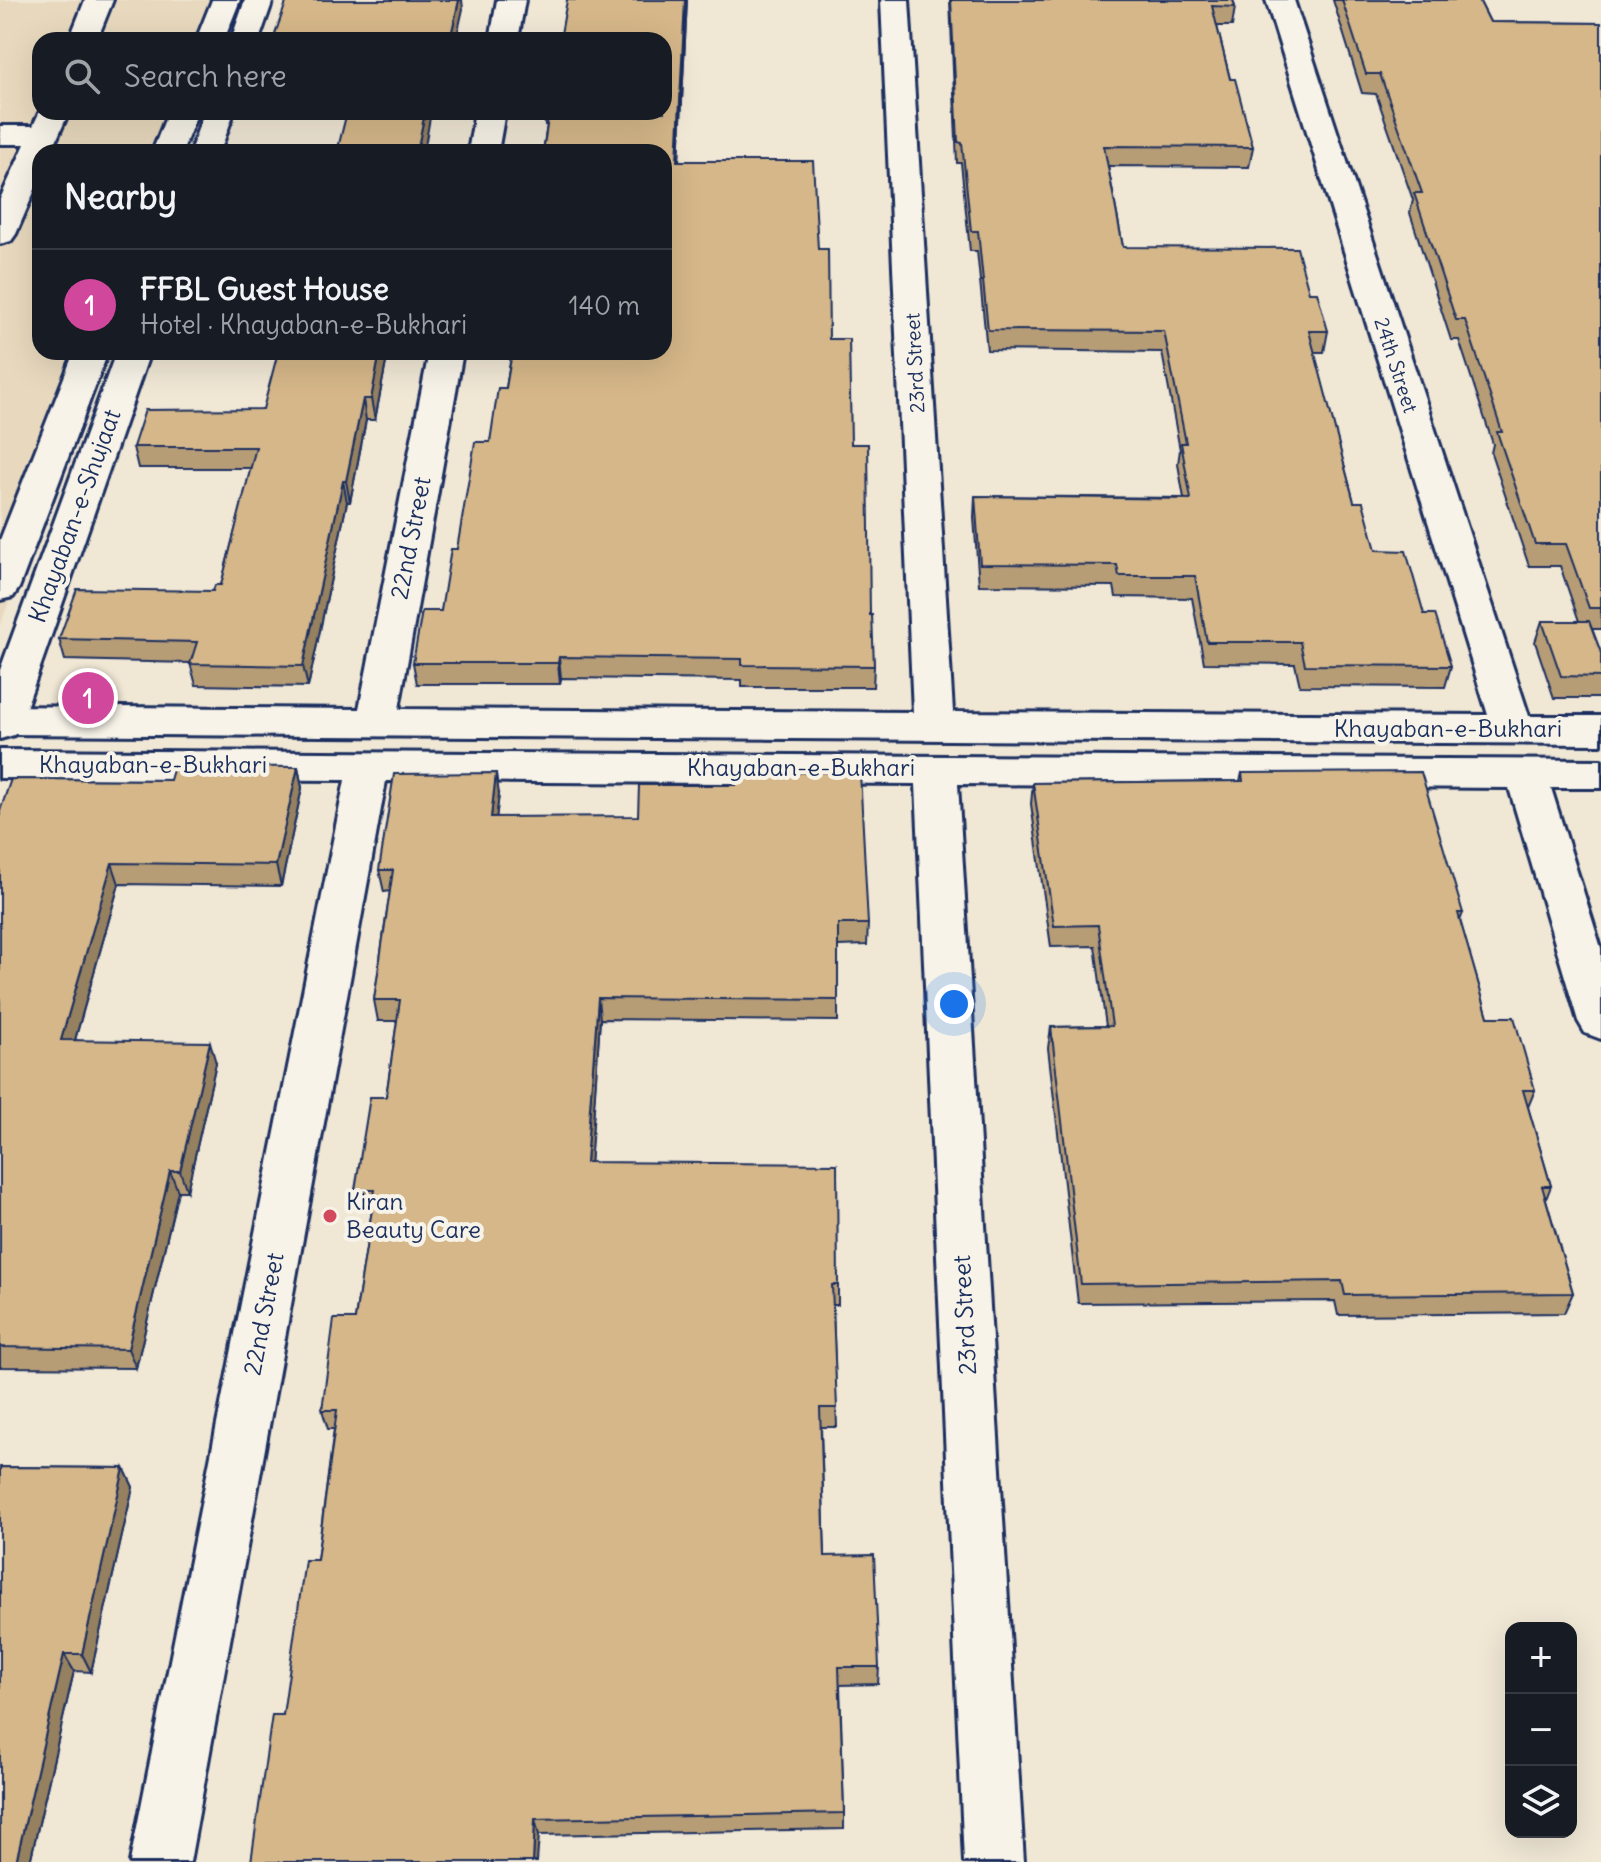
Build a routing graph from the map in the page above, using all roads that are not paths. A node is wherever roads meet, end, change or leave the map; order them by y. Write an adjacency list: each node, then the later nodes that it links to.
1 (99, 0): 7 (street)
2 (226, 0): 8 (street)
3 (259, 0): 9 (street)
4 (511, 0): 10 (street)
5 (895, 0): 30 (street, 23rd Street)
6 (1280, 0): 27 (street, 24th Street)
7 (86, 32)
8 (213, 32)
9 (248, 32)
10 (505, 32)
11 (180, 120): 17 (street)
12 (216, 120): 18 (street)
13 (489, 120): 19 (street)
14 (49, 124): 15 (street); 16 (street)
15 (0, 135)
16 (40, 144)
17 (170, 144)
18 (208, 144)
19 (484, 144)
20 (32, 162): 21 (street)
21 (0, 234)
22 (88, 360): 25 (street, Khayaban-e-Shujaat)
23 (130, 360): 26 (street, Khayaban-e-Shujaat)
24 (444, 360): 29 (street, 22nd Street)
25 (0, 588)
26 (1, 722): 29 (street, Khayaban-e-Bukhari)
27 (1513, 730): 28 (street, Khayaban-e-Bukhari); 30 (street, Khayaban-e-Bukhari)
28 (1601, 730)
29 (372, 745): 30 (street, Khayaban-e-Bukhari); 31 (street, Khayaban-e-Bukhari); 35 (street, 22nd Street)
30 (935, 748): 32 (street, Khayaban-e-Bukhari); 36 (street, 23rd Street)
31 (0, 764)
32 (1526, 774): 33 (street, Khayaban-e-Bukhari); 34 (street)
33 (1601, 774)
34 (1601, 1021)
35 (160, 1862)
36 (994, 1862)

